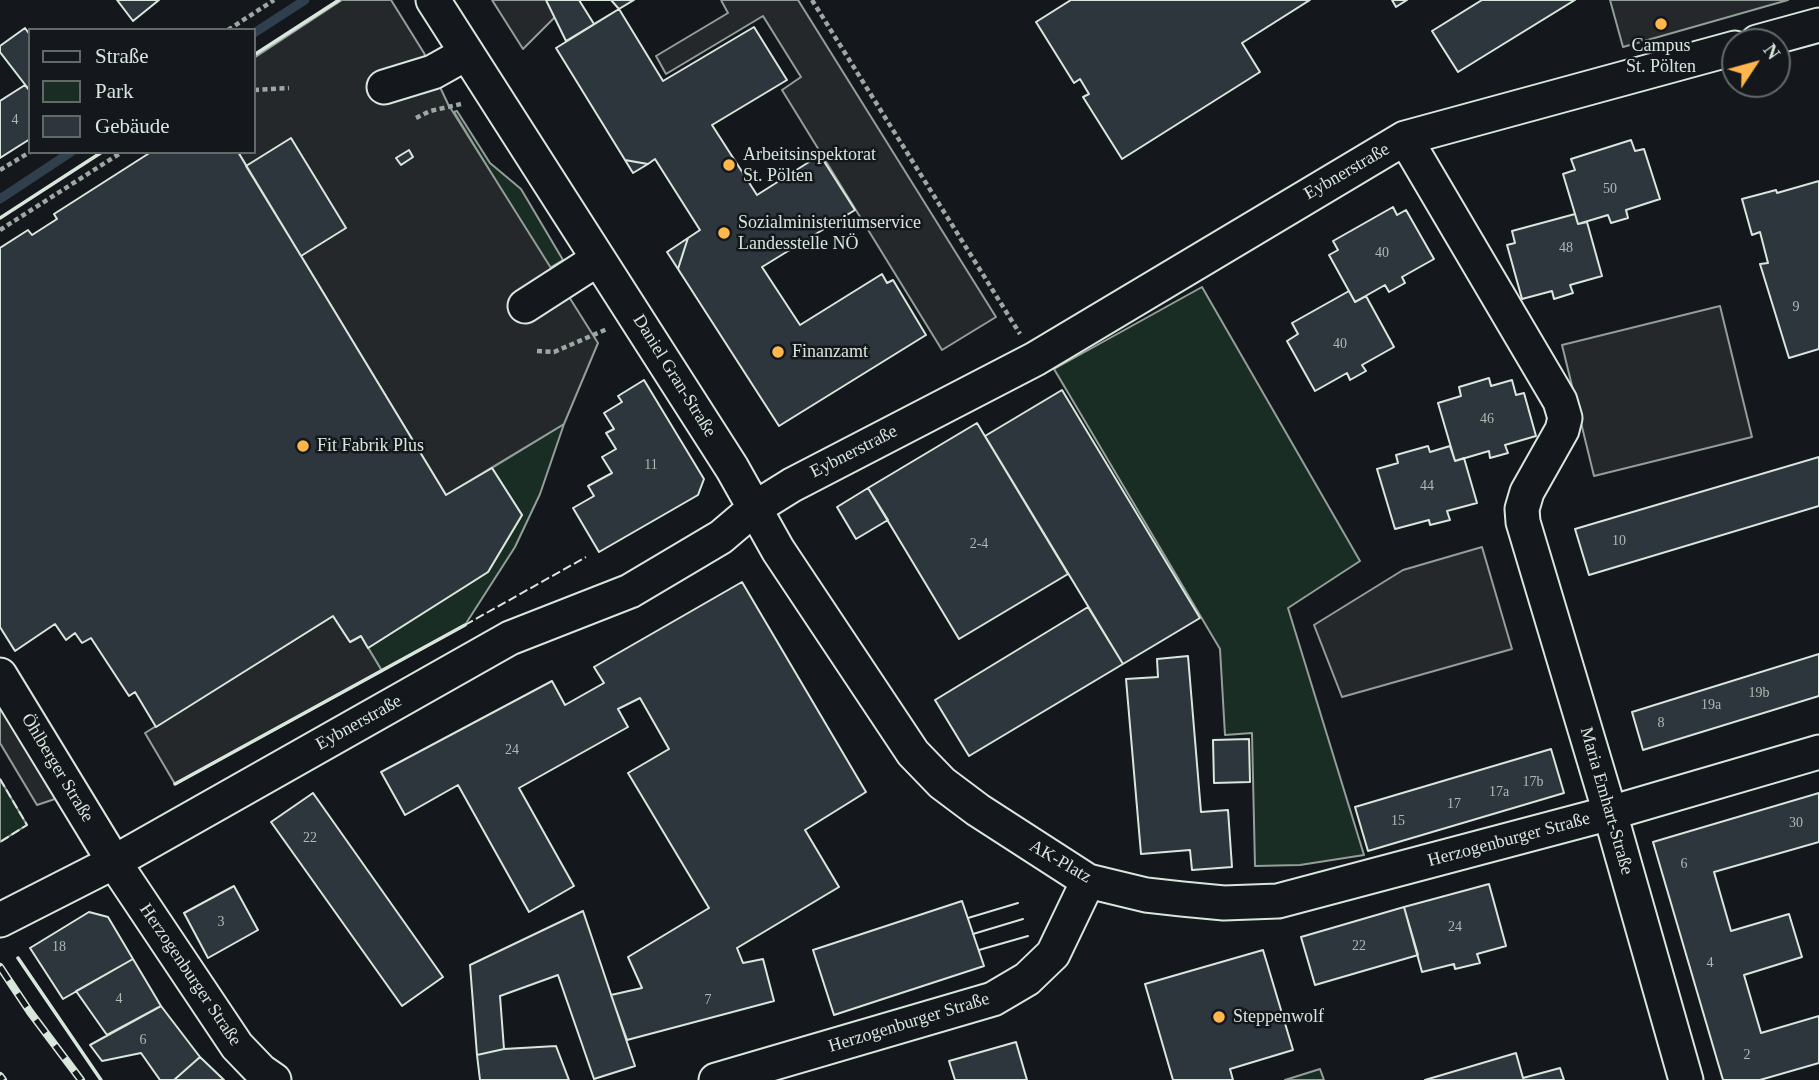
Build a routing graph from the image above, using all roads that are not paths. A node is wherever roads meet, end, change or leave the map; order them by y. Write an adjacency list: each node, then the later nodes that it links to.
1 (433, 0): 5 (street, Daniel Gran-Straße)
2 (1819, 25): 3 (street)
3 (1791, 33)
4 (1721, 52): 7 (street, Eybnerstraße)
5 (467, 53): 6 (street); 8 (street, Daniel Gran-Straße)
6 (384, 87)
7 (1405, 138): 10 (street, Eybnerstraße); 14 (street, Maria Emhart-Straße)
8 (598, 259): 9 (street); 10 (street, Daniel Gran-Straße)
9 (525, 306)
10 (755, 508): 13 (street, Daniel Gran-Straße); 15 (street, Eybnerstraße)
11 (0, 675): 15 (street, Öhlberger Straße)
12 (1819, 752): 14 (street, Herzogenburger Straße)
13 (913, 753): 16 (street, AK-Platz)
14 (1610, 813): 17 (street, Herzogenburger Straße); 21 (street, Maria Emhart-Straße)
15 (114, 862): 18 (street, Eybnerstraße); 19 (street, Herzogenburger Straße)
16 (1088, 881): 17 (street, AK-Platz); 20 (street, Herzogenburger Straße)
17 (1278, 901)
18 (0, 920)
19 (274, 1080)
20 (716, 1080)
21 (1685, 1080)

